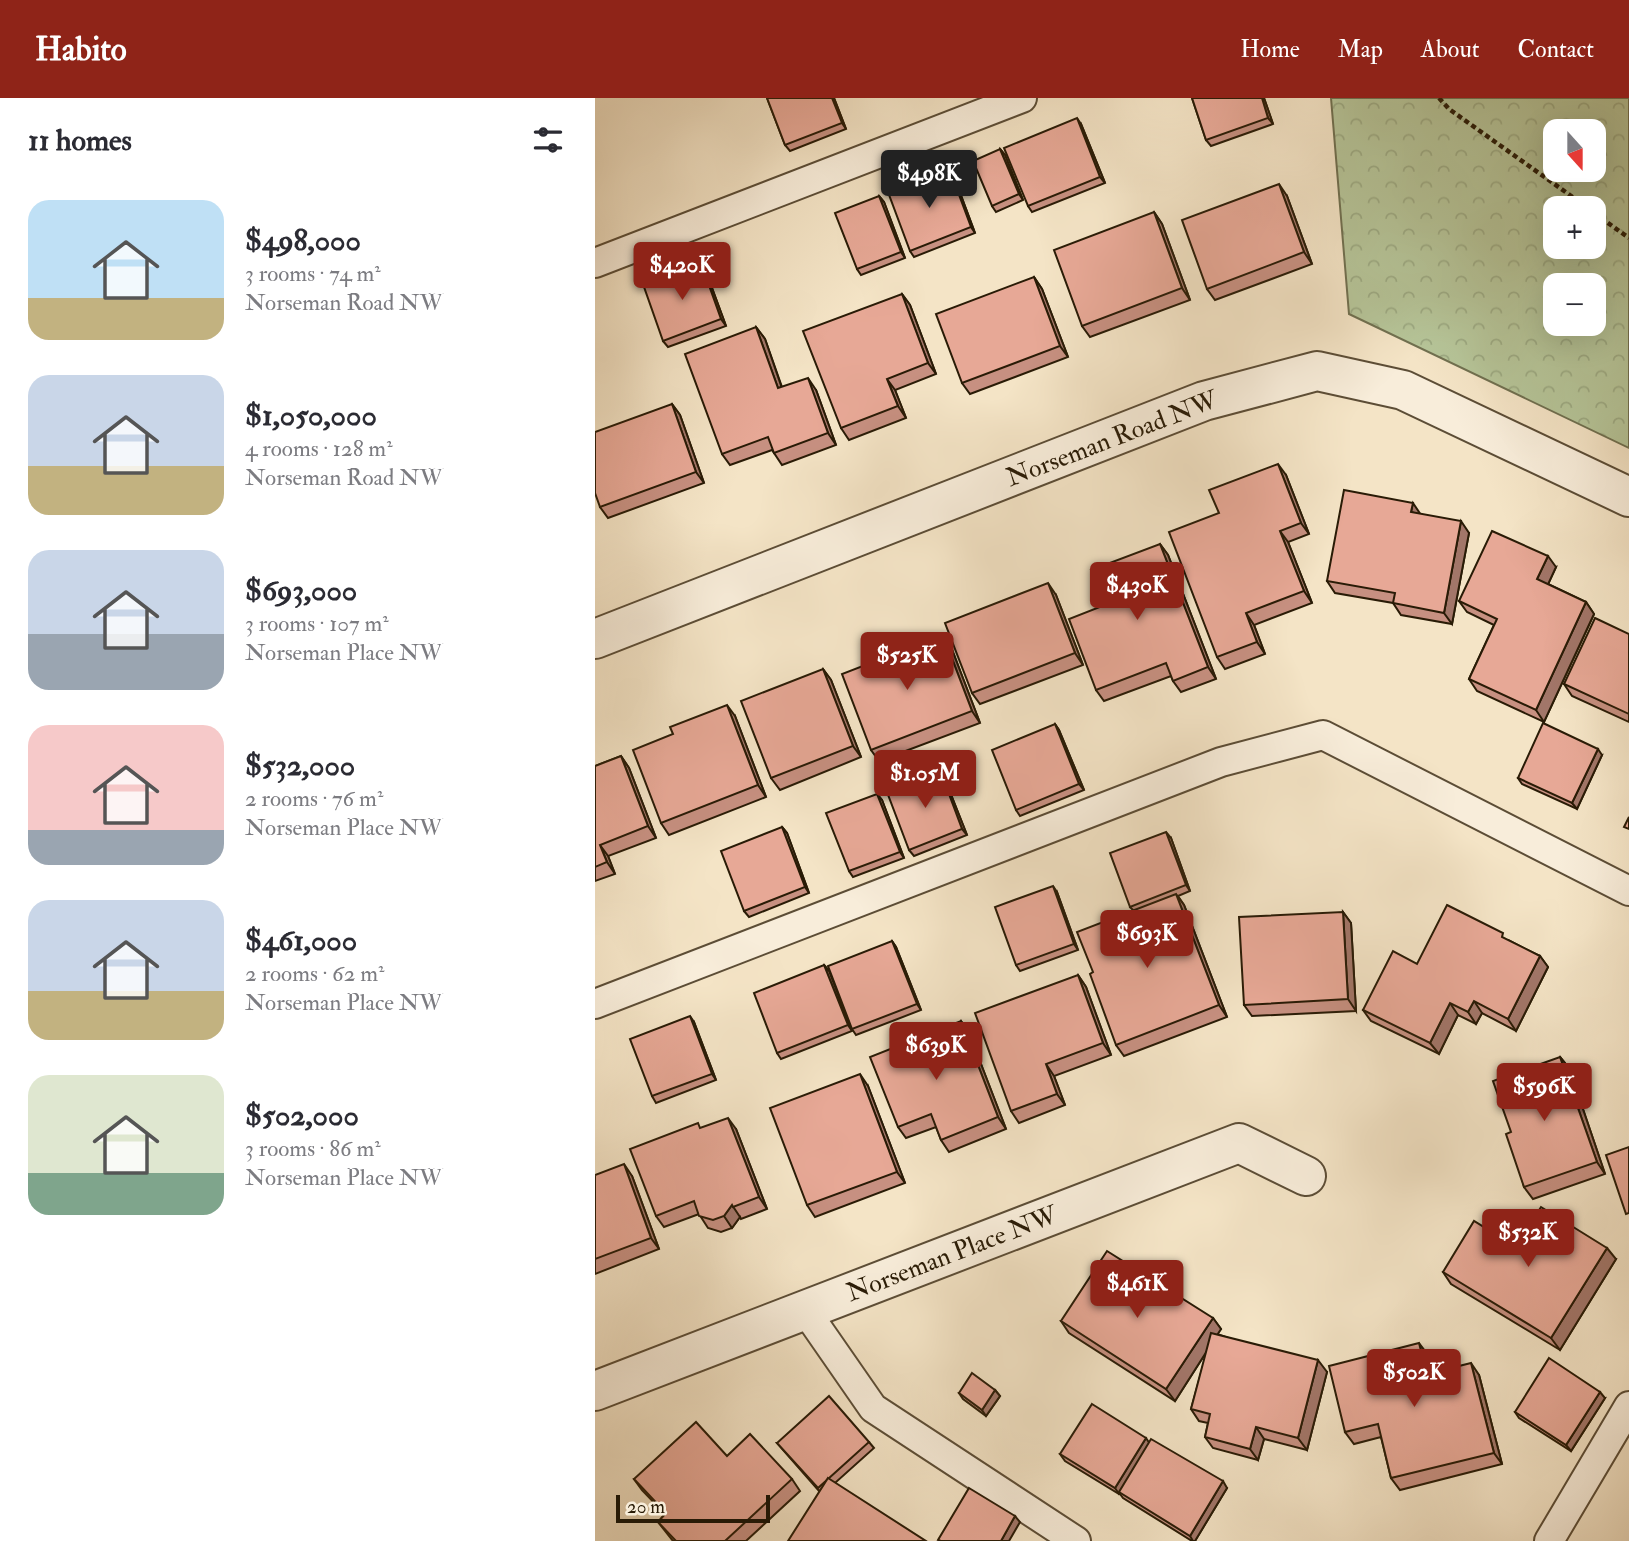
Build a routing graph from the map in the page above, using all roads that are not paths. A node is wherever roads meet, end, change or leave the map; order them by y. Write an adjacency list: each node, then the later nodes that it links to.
1 (1022, 98): 2 (lane)
2 (595, 263)
3 (1629, 497): 4 (street, Norseman Road NW)
4 (595, 639)
5 (1629, 891): 6 (lane)
6 (595, 1004)
7 (1305, 1176): 8 (street, Norseman Place NW)
8 (805, 1310): 9 (street, Norseman Place NW); 11 (lane)
9 (595, 1391)
10 (1629, 1406): 12 (lane)
11 (1076, 1541)
12 (1549, 1541)

